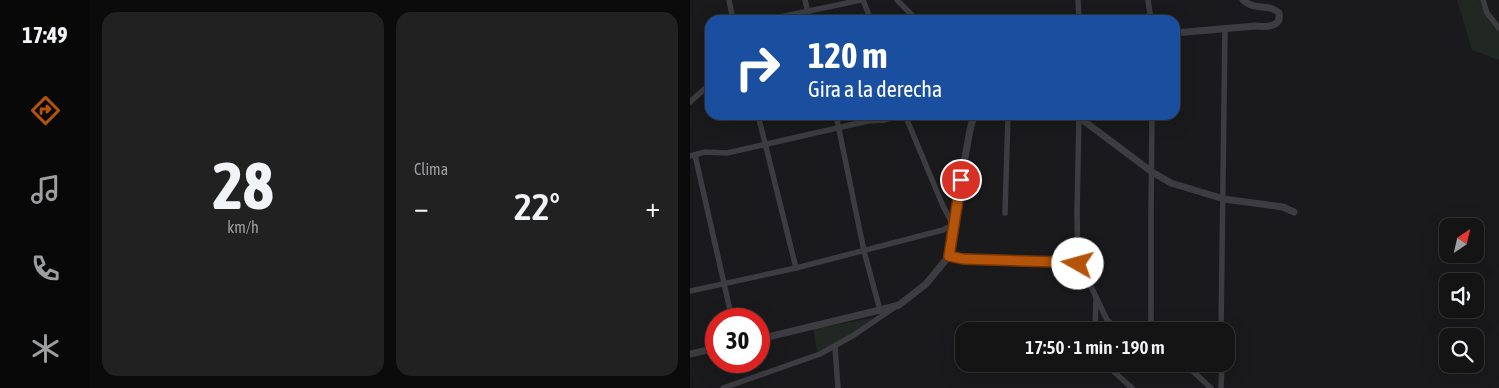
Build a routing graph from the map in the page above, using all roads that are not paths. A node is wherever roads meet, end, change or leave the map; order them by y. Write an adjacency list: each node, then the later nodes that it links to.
1 (729, 0): 10 (street)
2 (805, 0): 9 (street)
3 (862, 0): 9 (street); 13 (street)
4 (897, 0): 14 (street)
5 (1078, 0): 15 (street)
6 (1148, 0): 16 (street)
7 (1243, 0): 17 (street)
8 (1483, 0): 18 (street)
9 (807, 12): 11 (street); 12 (street)
10 (733, 15)
11 (792, 15)
12 (808, 15)
13 (869, 15)
14 (912, 15)
15 (1079, 15)
16 (1150, 15)
17 (1225, 28): 19 (street); 35 (street)
18 (1499, 28)
19 (1180, 32)
20 (705, 88): 21 (street)
21 (690, 102)
22 (759, 120): 32 (street)
23 (838, 120): 31 (street)
24 (884, 120): 31 (street)
25 (908, 120): 38 (street)
26 (973, 120): 38 (street)
27 (1008, 120): 37 (street)
28 (1078, 120): 41 (street)
29 (1083, 120): 34 (street)
30 (1152, 120): 34 (street)
31 (840, 128): 32 (street); 39 (street)
32 (766, 144): 33 (street); 42 (street)
33 (693, 155): 43 (street)
34 (1152, 172): 35 (street); 51 (street)
35 (1224, 199): 36 (street); 52 (street)
36 (1294, 212)
37 (1005, 213)
38 (953, 225): 39 (street); 40 (street)
39 (864, 251): 42 (street); 48 (street)
40 (949, 256): 41 (street); 46 (street)
41 (1078, 264): 45 (street)
42 (796, 268): 43 (street)
43 (723, 284): 44 (street); 47 (street)
44 (690, 291)
45 (1096, 298): 49 (street); 50 (street)
46 (899, 305): 48 (street); 54 (street)
47 (729, 308)
48 (880, 310): 53 (street)
49 (1095, 322)
50 (1109, 322)
51 (1152, 322)
52 (1221, 322)
53 (770, 335)
54 (835, 347): 60 (street); 62 (street)
55 (705, 351): 56 (street)
56 (690, 354)
57 (1113, 372): 63 (street)
58 (1194, 372): 64 (street)
59 (1222, 372): 65 (street)
60 (737, 386): 61 (street)
61 (724, 388)
62 (838, 388)
63 (1132, 388)
64 (1211, 388)
65 (1221, 388)

